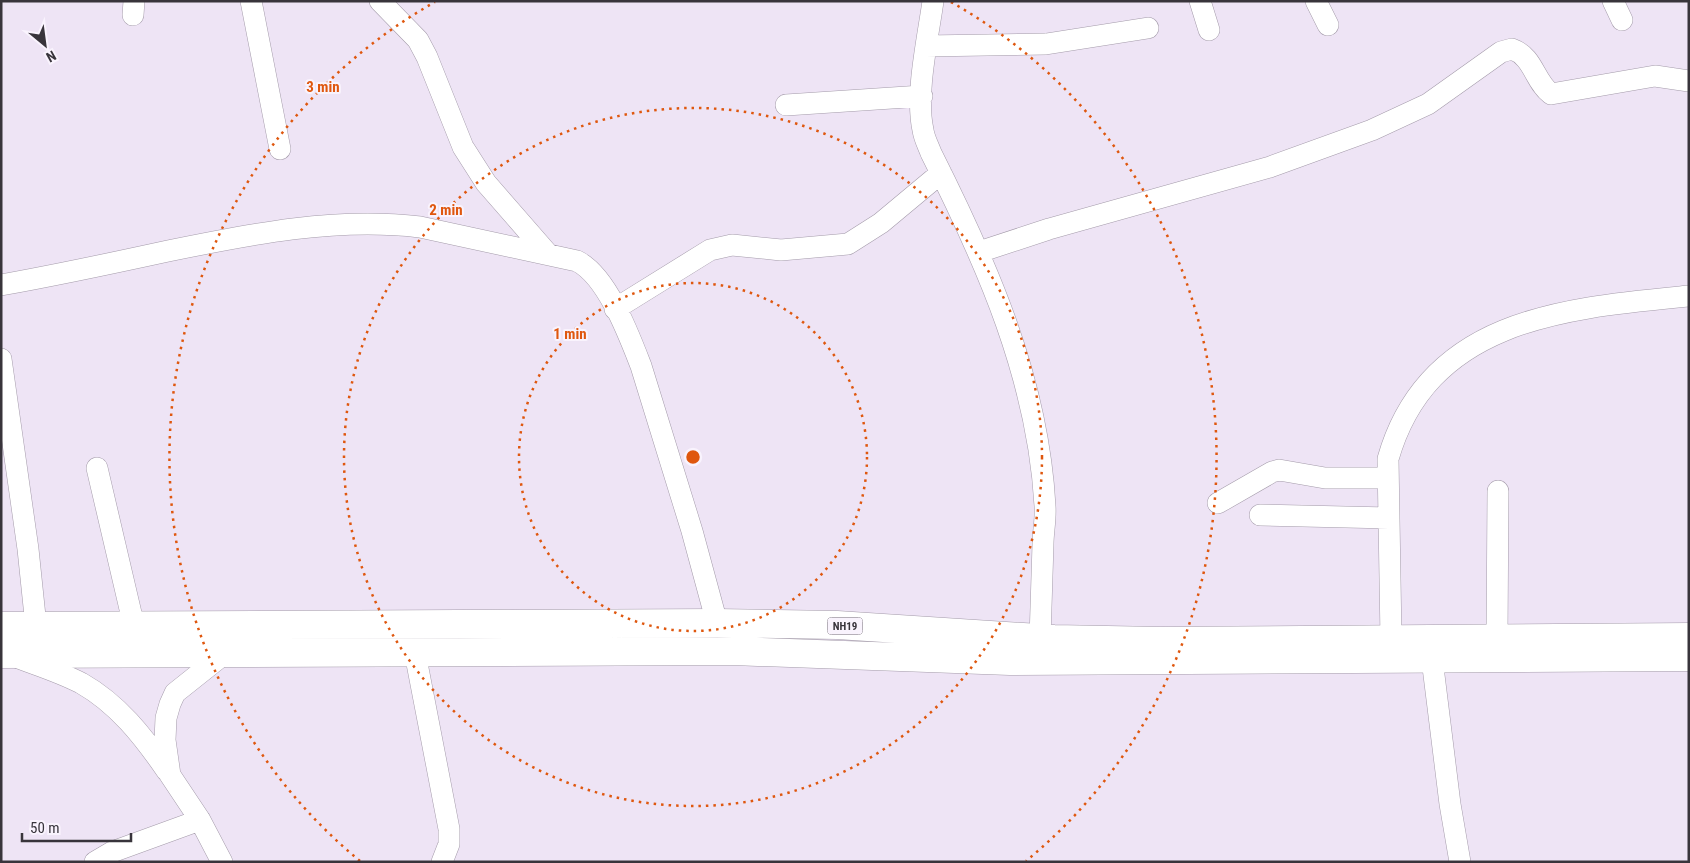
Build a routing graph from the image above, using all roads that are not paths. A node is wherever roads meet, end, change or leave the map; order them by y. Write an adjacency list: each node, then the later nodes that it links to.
1 (251, 1): 13 (street)
2 (380, 1): 16 (street)
3 (933, 1): 9 (street)
4 (1200, 1): 8 (street)
5 (1316, 1): 6 (street)
6 (1328, 25)
7 (1148, 28): 9 (street)
8 (1209, 30)
9 (926, 46): 11 (street)
10 (1689, 81): 15 (street)
11 (922, 96): 12 (street); 14 (street)
12 (786, 105)
13 (280, 148)
14 (941, 173): 15 (street); 19 (street)
15 (979, 252): 34 (street)
16 (547, 253): 17 (street); 19 (street)
17 (1, 285)
18 (1689, 296): 22 (street)
19 (615, 309): 27 (street)
20 (1, 358): 29 (street)
21 (97, 468): 30 (street)
22 (1388, 478): 24 (street); 26 (street)
23 (1498, 491): 33 (street)
24 (1218, 503)
25 (1260, 515): 26 (street)
26 (1389, 518): 32 (street)
27 (725, 623): 30 (highway, NH19); 34 (highway, NH19); 35 (highway)
28 (1, 626): 29 (highway, NH19)
29 (36, 626): 30 (highway, NH19)
30 (134, 626)
31 (1689, 637): 33 (highway, NH19)
32 (1391, 638): 33 (highway, NH19); 34 (highway, NH19)
33 (1498, 638)
34 (1040, 639)
35 (733, 652): 36 (highway); 40 (highway)
36 (415, 653): 38 (highway); 45 (street)
37 (3, 654): 38 (highway); 41 (street)
38 (224, 654): 41 (street)
39 (1689, 657): 40 (highway)
40 (1432, 659): 46 (street)
41 (170, 775): 42 (street)
42 (200, 820): 43 (street); 44 (street)
43 (95, 862)
44 (222, 862)
45 (442, 862)
46 (1460, 862)

